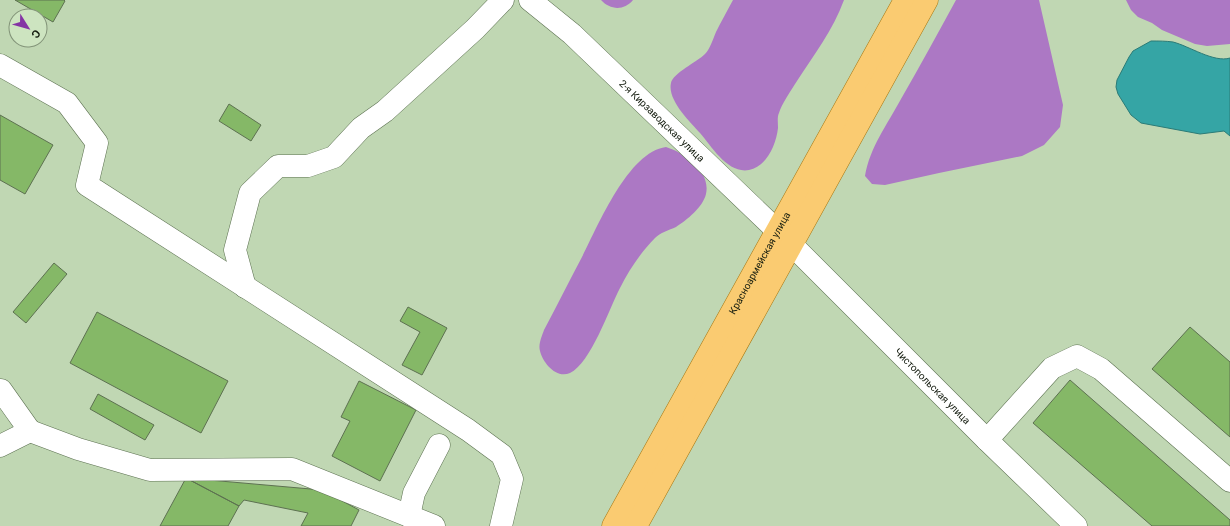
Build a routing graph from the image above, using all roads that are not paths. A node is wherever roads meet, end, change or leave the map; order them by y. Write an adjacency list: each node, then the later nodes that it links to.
1 (503, 0): 7 (street)
2 (530, 0): 6 (street, 2-я Кирзаводская улица)
3 (905, 0): 6 (main road, Красноармейская улица)
4 (927, 0): 6 (main road, Красноармейская улица)
5 (0, 65): 7 (street)
6 (784, 237): 10 (street, Чистопольская улица); 17 (main road, Красноармейская улица); 18 (main road, Красноармейская улица)
7 (245, 287): 16 (street)
8 (1, 390): 9 (street)
9 (30, 431): 12 (street); 14 (street)
10 (988, 440): 13 (street); 19 (street, Чистопольская улица)
11 (439, 445): 14 (street)
12 (0, 446)
13 (1230, 481)
14 (409, 516): 15 (street)
15 (434, 526)
16 (501, 526)
17 (613, 526)
18 (636, 526)
19 (1076, 526)

